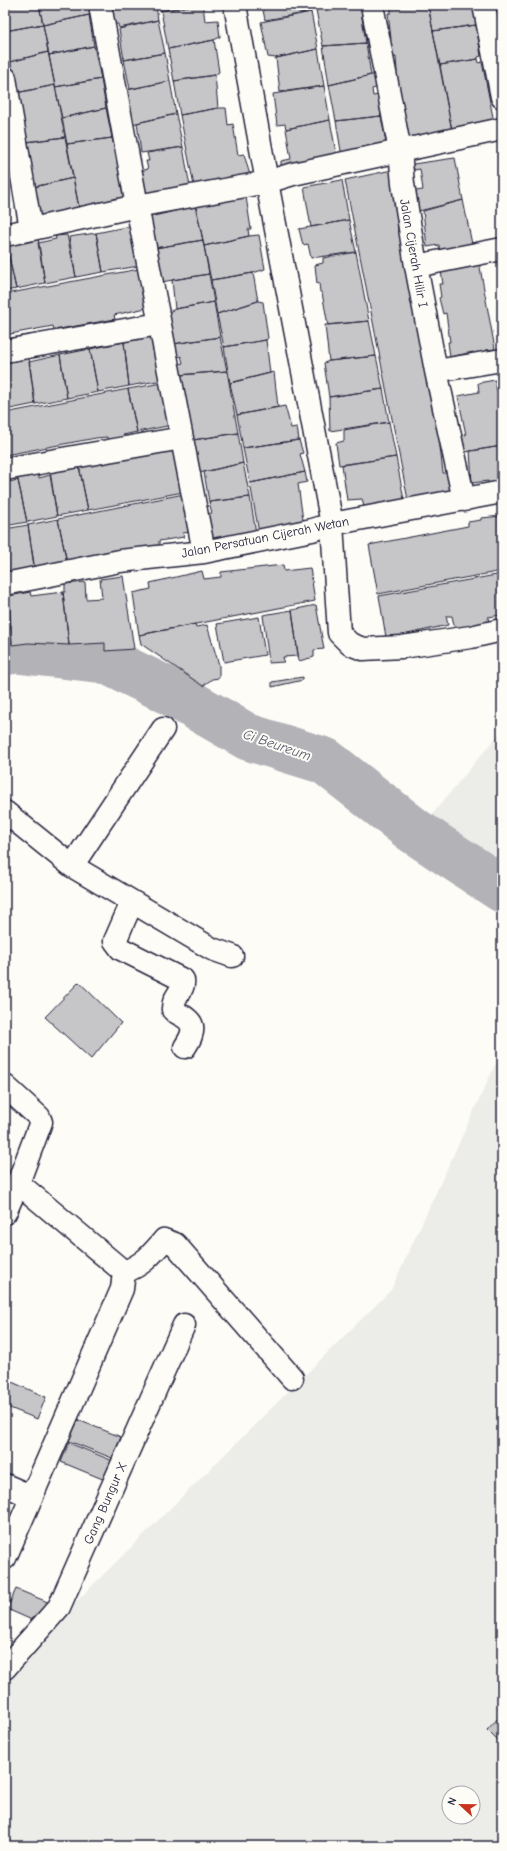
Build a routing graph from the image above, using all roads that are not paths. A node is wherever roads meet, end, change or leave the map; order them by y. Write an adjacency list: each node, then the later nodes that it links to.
1 (100, 5): 10 (street)
2 (235, 5): 9 (street)
3 (372, 5): 8 (street, Jalan Cijerah Hilir I)
4 (484, 5): 6 (street)
5 (5, 78): 11 (street)
6 (502, 97)
7 (502, 129): 8 (street)
8 (400, 151): 9 (street); 14 (street, Jalan Cijerah Hilir I)
9 (267, 182): 10 (street); 23 (street)
10 (137, 206): 11 (street); 15 (street)
11 (31, 229): 12 (street)
12 (5, 234)
13 (502, 249): 14 (street)
14 (416, 266): 18 (street, Jalan Cijerah Hilir I)
15 (159, 324): 16 (street); 19 (street)
16 (5, 351)
17 (502, 360): 18 (street)
18 (436, 371): 22 (street, Jalan Cijerah Hilir I)
19 (182, 438): 20 (street); 24 (street)
20 (5, 469)
21 (502, 492): 22 (street, Jalan Persatuan Cijerah Wetan)
22 (464, 500): 23 (street, Jalan Persatuan Cijerah Wetan)
23 (332, 524): 24 (street, Jalan Persatuan Cijerah Wetan); 26 (street)
24 (204, 552): 25 (street, Jalan Persatuan Cijerah Wetan)
25 (5, 584)
26 (502, 630)
27 (163, 729): 29 (street)
28 (5, 812): 29 (street)
29 (72, 866): 30 (street)
30 (132, 902): 31 (street); 32 (street)
31 (232, 956)
32 (185, 1047)
33 (5, 1086): 34 (street)
34 (18, 1183): 35 (street); 36 (street)
35 (5, 1212)
36 (124, 1272): 38 (street); 40 (street)
37 (184, 1325): 42 (street, Gang Bungur X)
38 (292, 1378)
39 (5, 1485): 40 (street)
40 (32, 1497): 41 (street)
41 (5, 1558)
42 (5, 1668)

